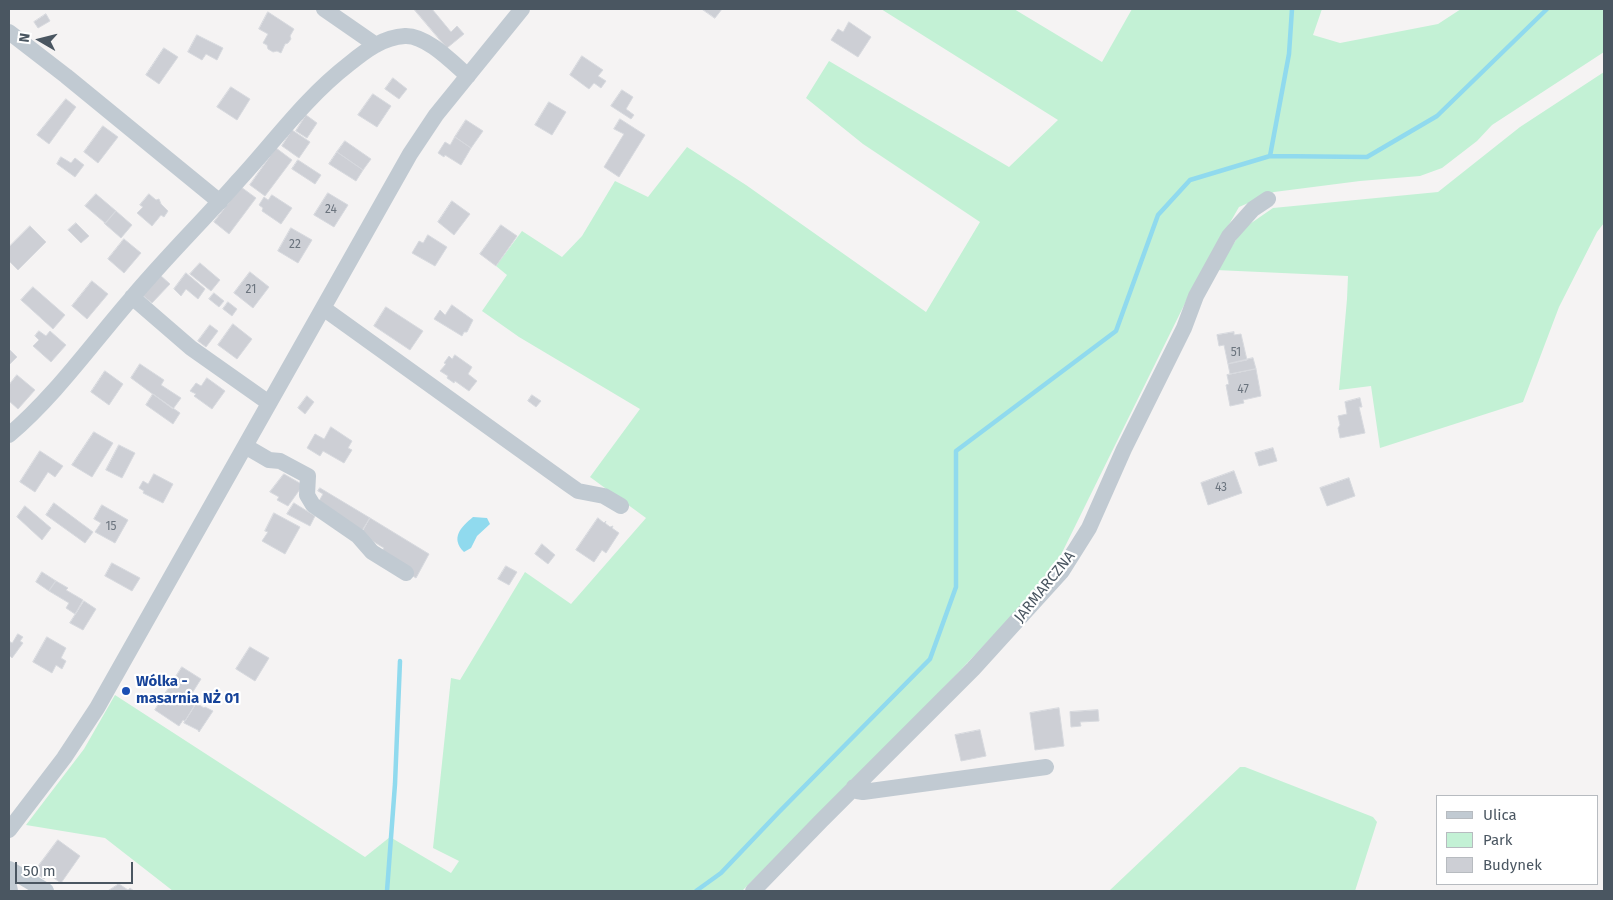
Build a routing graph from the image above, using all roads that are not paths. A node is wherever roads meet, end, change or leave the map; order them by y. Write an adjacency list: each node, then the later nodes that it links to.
1 (324, 9): 4 (street)
2 (522, 9): 5 (street)
3 (9, 32): 7 (street)
4 (376, 45): 5 (street); 7 (street)
5 (468, 76): 9 (street)
6 (1268, 199): 16 (street, JARMARCZNA)
7 (220, 202): 8 (street)
8 (132, 297): 10 (street); 11 (street)
9 (323, 308): 10 (street); 13 (street)
10 (270, 403): 12 (street)
11 (9, 435)
12 (245, 446): 14 (street); 17 (street)
13 (621, 506)
14 (406, 573)
15 (1046, 767): 16 (street)
16 (854, 787): 22 (street, JARMARCZNA)
17 (9, 830)
18 (9, 868): 21 (street)
19 (9, 886): 20 (street)
20 (10, 891)
21 (46, 891)
22 (753, 891)

